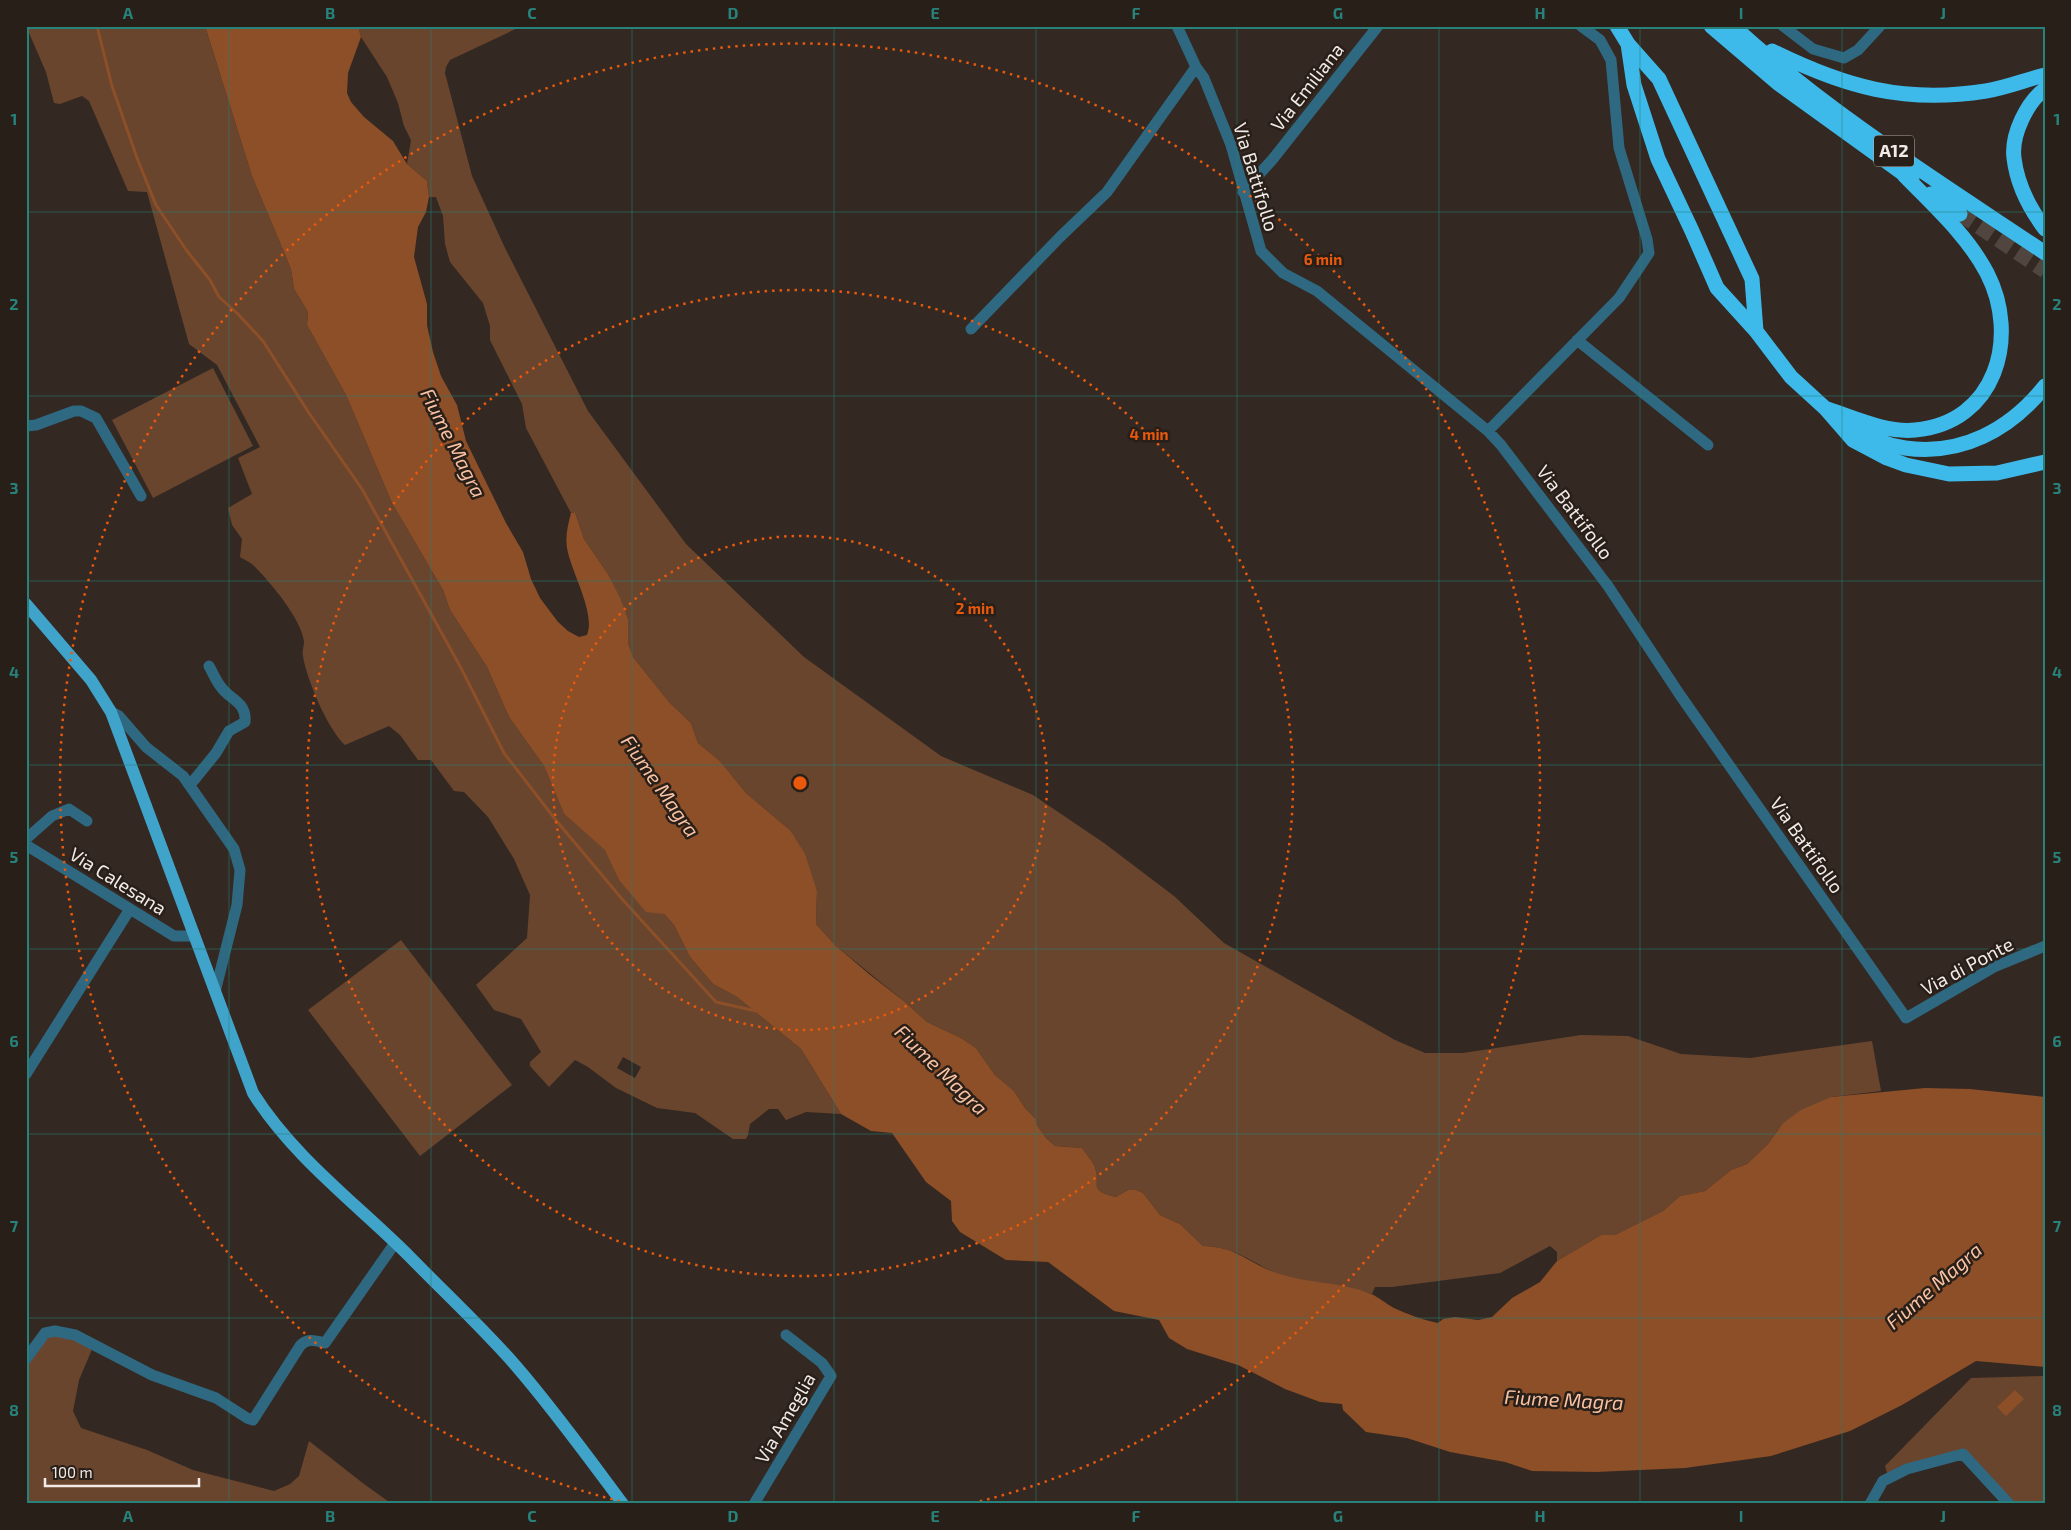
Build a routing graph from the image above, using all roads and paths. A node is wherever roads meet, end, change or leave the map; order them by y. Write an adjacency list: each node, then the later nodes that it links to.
1 (1177, 26): 11 (street, Via Battifollo)
2 (1378, 26): 15 (street, Via Emiliana)
3 (1582, 26): 21 (street)
4 (1617, 26): 10 (highway)
5 (1711, 26): 14 (highway, A12 / A12)
6 (1733, 26): 9 (highway, A12 / A12)
7 (1783, 26): 8 (street)
8 (1880, 26)
9 (1748, 40): 12 (highway); 18 (highway, A12 / A12)
10 (1628, 44): 20 (highway); 20 (highway)
11 (1196, 67): 15 (street, Via Battifollo); 19 (street)
12 (2045, 75)
13 (2045, 89): 17 (highway)
14 (1904, 175): 16 (highway, A12 / A12); 23 (highway)
15 (1243, 192): 25 (street, Via Battifollo)
16 (1960, 214)
17 (2045, 229)
18 (2045, 253)
19 (971, 329)
20 (1756, 331): 23 (highway)
21 (1577, 340): 25 (street); 26 (street)
22 (2045, 386): 23 (highway)
23 (1826, 409): 27 (highway)
24 (26, 426): 28 (street)
25 (1488, 431): 40 (street, Via Battifollo)
26 (1708, 445)
27 (2045, 462)
28 (141, 496)
29 (26, 604): 31 (main road)
30 (209, 666): 32 (street)
31 (111, 712): 32 (street); 37 (main road)
32 (190, 785): 39 (street)
33 (87, 821): 34 (street)
34 (26, 839)
35 (26, 845): 36 (street, Via Calesana)
36 (130, 910): 37 (street, Via Calesana); 41 (street)
37 (194, 936): 39 (main road)
38 (2045, 946): 40 (street, Via di Ponte)
39 (215, 992): 42 (main road)
40 (1906, 1018)
41 (26, 1074)
42 (395, 1242): 44 (street); 45 (main road)
43 (786, 1335): 46 (street, Via Ameglia)
44 (26, 1359)
45 (623, 1504)
46 (754, 1504)
47 (1870, 1504): 48 (street)
48 (2009, 1504)

